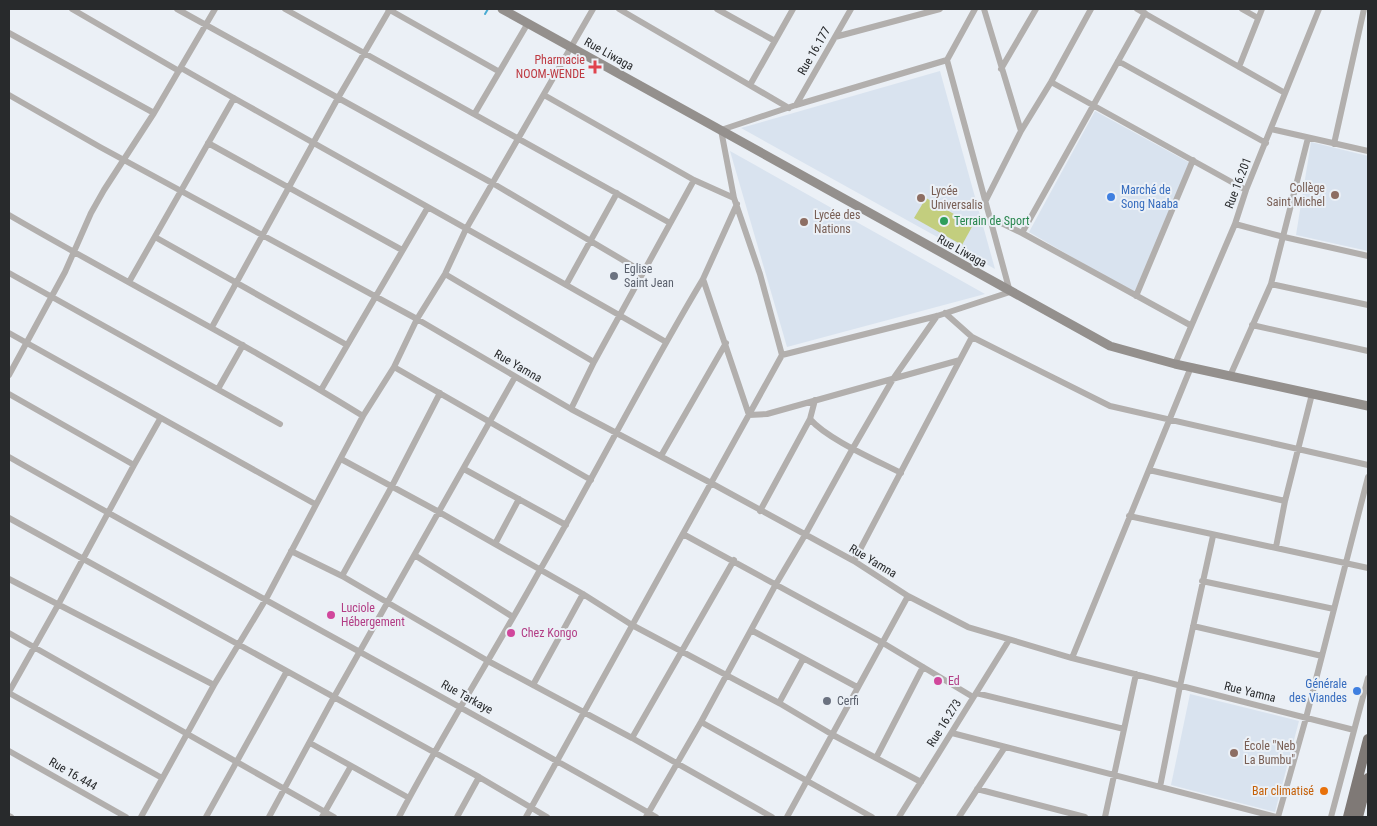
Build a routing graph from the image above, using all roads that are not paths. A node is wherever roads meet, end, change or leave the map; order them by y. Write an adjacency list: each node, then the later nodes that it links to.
1 (72, 9): 37 (street)
2 (177, 9): 27 (street)
3 (214, 9): 27 (street)
4 (285, 9): 32 (street)
5 (389, 9): 32 (street); 38 (street)
6 (502, 9): 26 (main road, Rue Liwaga)
7 (593, 9): 31 (street)
8 (619, 9): 40 (street)
9 (717, 9): 30 (street)
10 (793, 9): 30 (street)
11 (851, 9): 29 (street, Rue 16.177)
12 (911, 9): 24 (street)
13 (940, 9): 24 (street)
14 (974, 9): 33 (street)
15 (984, 9): 36 (street)
16 (1036, 9): 36 (street)
17 (1092, 9): 39 (street)
18 (1137, 9): 23 (street)
19 (1242, 9): 25 (street)
20 (1262, 9): 25 (street)
21 (1319, 9): 41 (street, Rue 16.201)
22 (1364, 9): 59 (street)
23 (1144, 13): 34 (street); 35 (street)
24 (906, 18): 29 (street)
25 (1258, 18): 35 (street)
26 (528, 23): 31 (main road, Rue Liwaga); 38 (street)
27 (206, 24): 37 (street); 45 (street)
28 (9, 33): 49 (street)
29 (835, 37): 46 (street, Rue 16.177)
30 (775, 41): 40 (street)
31 (572, 48): 43 (street); 51 (main road, Rue Liwaga)
32 (364, 52): 45 (street); 50 (street)
33 (947, 60): 46 (street); 69 (street)
34 (1118, 61): 47 (street); 56 (street)
35 (1239, 67): 41 (street)
36 (1001, 68): 53 (street)
37 (180, 69): 44 (street); 49 (street)
38 (498, 71): 50 (street)
39 (1051, 82): 47 (street); 53 (street)
40 (750, 85): 48 (street)
41 (1286, 93): 52 (street, Rue 16.201)
42 (9, 95): 62 (street, Rue Yamna)
43 (544, 95): 54 (street); 63 (street)
44 (234, 98): 57 (street); 58 (street)
45 (338, 98): 58 (street); 64 (street)
46 (796, 105): 48 (street)
47 (1093, 105): 61 (street); 77 (street)
48 (789, 108): 51 (street)
49 (154, 113): 62 (street)
50 (475, 113): 54 (street)
51 (721, 130): 70 (street); 93 (main road, Rue Liwaga)
52 (1271, 130): 55 (street); 56 (street, Rue 16.201)
53 (1021, 132): 69 (street)
54 (520, 138): 64 (street); 68 (street)
55 (1308, 138): 59 (street); 80 (street)
56 (1266, 143): 66 (street, Rue 16.201)
57 (208, 144): 65 (street); 67 (street)
58 (313, 144): 65 (street); 71 (street)
59 (1334, 144): 60 (street)
60 (1368, 151)
61 (1193, 160): 66 (street); 95 (street)
62 (124, 161): 67 (street, Rue Yamna); 83 (street)
63 (694, 180): 70 (street); 74 (street)
64 (494, 184): 76 (street); 81 (street)
65 (289, 187): 78 (street); 82 (street)
66 (1246, 190): 75 (street, Rue 16.201)
67 (180, 192): 78 (street, Rue Yamna); 79 (street)
68 (617, 193): 74 (street); 81 (street)
69 (986, 200): 73 (street)
70 (736, 201): 88 (street); 113 (street)
71 (428, 207): 76 (street); 82 (street)
72 (9, 215): 83 (street)
73 (991, 218): 77 (street); 93 (street)
74 (670, 223): 85 (street)
75 (1235, 224): 80 (street); 102 (street, Rue 16.201)
76 (466, 229): 87 (street); 92 (street)
77 (1022, 233): 95 (street)
78 (263, 235): 90 (street); 94 (street, Rue Yamna)
79 (155, 237): 89 (street); 90 (street)
80 (1284, 237): 84 (street); 91 (street)
81 (590, 241): 85 (street); 92 (street)
82 (402, 250): 94 (street)
83 (74, 253): 89 (street); 96 (street)
84 (1368, 256)
85 (644, 272): 99 (street)
86 (9, 273): 96 (street)
87 (445, 274): 101 (street); 115 (street)
88 (703, 279): 107 (street); 109 (street)
89 (130, 282): 104 (street)
90 (237, 282): 104 (street); 111 (street)
91 (1271, 284): 97 (street); 103 (street)
92 (566, 285): 99 (street)
93 (1010, 292): 98 (street); 116 (main road, Rue Liwaga)
94 (375, 296): 101 (street, Rue Yamna); 111 (street)
95 (1136, 296): 102 (street)
96 (52, 297): 108 (street); 123 (street)
97 (1368, 305)
98 (945, 313): 100 (street); 106 (street)
99 (619, 315): 107 (street); 115 (street)
100 (937, 316): 113 (street); 122 (street)
101 (417, 319): 117 (street); 121 (street, Rue Yamna)
102 (1190, 325): 116 (street, Rue 16.201)
103 (1252, 325): 112 (street); 120 (street)
104 (212, 327): 110 (street)
105 (9, 333): 108 (street)
106 (972, 337): 114 (street); 135 (street)
107 (666, 342): 138 (street)
108 (27, 343): 119 (street); 133 (street)
109 (726, 343): 131 (street); 141 (street)
110 (242, 345): 123 (street); 124 (street)
111 (347, 345): 124 (street)
112 (1368, 351)
113 (782, 355): 131 (street)
114 (960, 360): 122 (street); 148 (street)
115 (594, 362): 130 (street)
116 (1175, 364): 118 (main road, Rue Liwaga)
117 (394, 367): 125 (street); 132 (street)
118 (1191, 367): 120 (main road, Rue Liwaga); 135 (street)
119 (9, 375)
120 (1230, 376): 127 (main road, Rue Liwaga)
121 (516, 378): 130 (street, Rue Yamna); 136 (street)
122 (893, 379): 128 (street); 139 (street)
123 (218, 389): 137 (street)
124 (321, 390): 132 (street)
125 (440, 393): 136 (street); 152 (street)
126 (9, 394): 144 (street)
127 (1312, 394): 129 (main road, Rue Liwaga); 140 (street)
128 (815, 400): 131 (street); 134 (street)
129 (1368, 406)
130 (571, 409): 138 (street, Rue Yamna)
131 (749, 415): 151 (street)
132 (363, 416): 143 (street)
133 (160, 419): 144 (street); 155 (street)
134 (810, 419): 139 (street); 156 (street)
135 (1169, 421): 140 (street); 147 (street)
136 (490, 422): 146 (street); 150 (street)
137 (280, 424)
138 (616, 432): 141 (street, Rue Yamna); 150 (street)
139 (853, 448): 148 (street); 163 (street)
140 (1299, 450): 145 (street); 154 (street)
141 (661, 456): 151 (street, Rue Yamna)
142 (9, 457): 158 (street, Rue Tarkaye)
143 (340, 459): 152 (street); 155 (street)
144 (134, 465): 158 (street)
145 (1368, 465)
146 (464, 469): 153 (street); 157 (street)
147 (1149, 470): 154 (street); 159 (street)
148 (901, 473): 171 (street)
149 (1368, 477): 172 (street)
150 (591, 480): 161 (street)
151 (711, 483): 156 (street, Rue Yamna); 162 (street)
152 (392, 486): 157 (street); 175 (street)
153 (519, 499): 161 (street); 165 (street)
154 (1285, 501): 166 (street)
155 (315, 504): 167 (street)
156 (760, 511): 163 (street, Rue Yamna)
157 (439, 512): 165 (street); 168 (street)
158 (109, 514): 169 (street); 181 (street, Rue Tarkaye)
159 (1129, 516): 164 (street); 197 (street)
160 (9, 518): 169 (street)
161 (566, 525): 174 (street)
162 (683, 534): 170 (street); 186 (street)
163 (806, 535): 171 (street, Rue Yamna); 178 (street)
164 (1213, 536): 166 (street); 177 (street)
165 (495, 544): 174 (street)
166 (1276, 547): 172 (street)
167 (291, 551): 175 (street); 181 (street)
168 (416, 556): 182 (street); 185 (street)
169 (83, 559): 183 (street); 192 (street)
170 (734, 560): 178 (street); 195 (street)
171 (854, 561): 180 (street, Rue Yamna)
172 (1345, 563): 173 (street); 184 (street)
173 (1368, 568)
174 (541, 570): 179 (street); 185 (street)
175 (342, 576): 182 (street)
176 (9, 580): 183 (street)
177 (1202, 581): 184 (street); 187 (street)
178 (776, 584): 188 (street); 191 (street)
179 (583, 594): 186 (street); 206 (street)
180 (908, 596): 190 (street, Rue Yamna); 191 (street)
181 (266, 599): 192 (street); 194 (street, Rue Tarkaye)
182 (388, 604): 194 (street); 199 (street)
183 (58, 605): 193 (street); 205 (street)
184 (1334, 609): 196 (street)
185 (513, 617): 199 (street)
186 (632, 625): 195 (street); 214 (street)
187 (1193, 626): 196 (street); 207 (street)
188 (751, 630): 198 (street); 202 (street)
189 (9, 633): 193 (street)
190 (1009, 640): 197 (street, Rue Yamna); 210 (street, Rue 16.273)
191 (883, 643): 200 (street); 208 (street)
192 (238, 645): 201 (street); 205 (street)
193 (35, 647): 209 (street); 220 (street)
194 (361, 651): 211 (street); 213 (street, Rue Tarkaye)
195 (681, 652): 202 (street); 222 (street)
196 (1322, 656): 215 (street)
197 (1072, 658): 203 (street, Rue Yamna)
198 (803, 659): 208 (street); 212 (street)
199 (488, 661): 206 (street); 213 (street)
200 (923, 668): 210 (street); 228 (street)
201 (287, 672): 211 (street); 230 (street)
202 (726, 674): 212 (street); 216 (street)
203 (1136, 674): 207 (street, Rue Yamna); 217 (street)
204 (1368, 678): 218 (street)
205 (214, 684): 220 (street)
206 (533, 685): 214 (street)
207 (1180, 686): 215 (street, Rue Yamna); 239 (street)
208 (857, 687): 221 (street)
209 (9, 692): 235 (street)
210 (974, 695): 217 (street); 219 (street, Rue 16.273)
211 (334, 697): 224 (street); 227 (street)
212 (779, 703): 221 (street)
213 (461, 707): 227 (street); 229 (street, Rue Tarkaye)
214 (584, 713): 222 (street); 229 (street)
215 (1306, 718): 218 (street, Rue Yamna); 263 (street)
216 (701, 722): 231 (street); 237 (street)
217 (1124, 729): 233 (street)
218 (1354, 730): 264 (street)
219 (952, 733): 225 (street); 238 (street, Rue 16.273)
220 (186, 734): 230 (street); 235 (street)
221 (833, 735): 228 (street); 237 (street)
222 (632, 738): 231 (street)
223 (1368, 739): 265 (main road)
224 (310, 743): 232 (street); 241 (street)
225 (1005, 746): 233 (street); 240 (street)
226 (9, 751): 246 (street, Rue 16.444)
227 (434, 753): 234 (street); 242 (street)
228 (876, 758): 238 (street)
229 (557, 761): 243 (street); 245 (street, Rue Tarkaye)
230 (236, 762): 241 (street); 248 (street)
231 (676, 765): 245 (street); 256 (street)
232 (351, 766): 242 (street); 244 (street)
233 (1114, 775): 239 (street); 262 (street)
234 (479, 777): 243 (street); 252 (street)
235 (162, 778): 247 (street)
236 (1368, 778): 266 (main road)
237 (807, 781): 257 (street); 258 (street)
238 (920, 782): 259 (street, Rue 16.273)
239 (1160, 787): 263 (street)
240 (977, 789): 260 (street); 261 (street)
241 (284, 790): 244 (street); 249 (street)
242 (409, 798): 251 (street)
243 (531, 808): 253 (street); 254 (street)
244 (324, 815): 250 (street)
245 (648, 815): 255 (street, Rue Tarkaye)
246 (126, 817)
247 (141, 817)
248 (206, 817)
249 (269, 817)
250 (334, 817)
251 (399, 817)
252 (457, 817)
253 (526, 817)
254 (548, 817)
255 (656, 817)
256 (772, 817)
257 (787, 817)
258 (872, 817)
259 (899, 817)
260 (959, 817)
261 (1085, 817)
262 (1105, 817)
263 (1277, 817)
264 (1331, 817)
265 (1348, 817)
266 (1358, 817)

